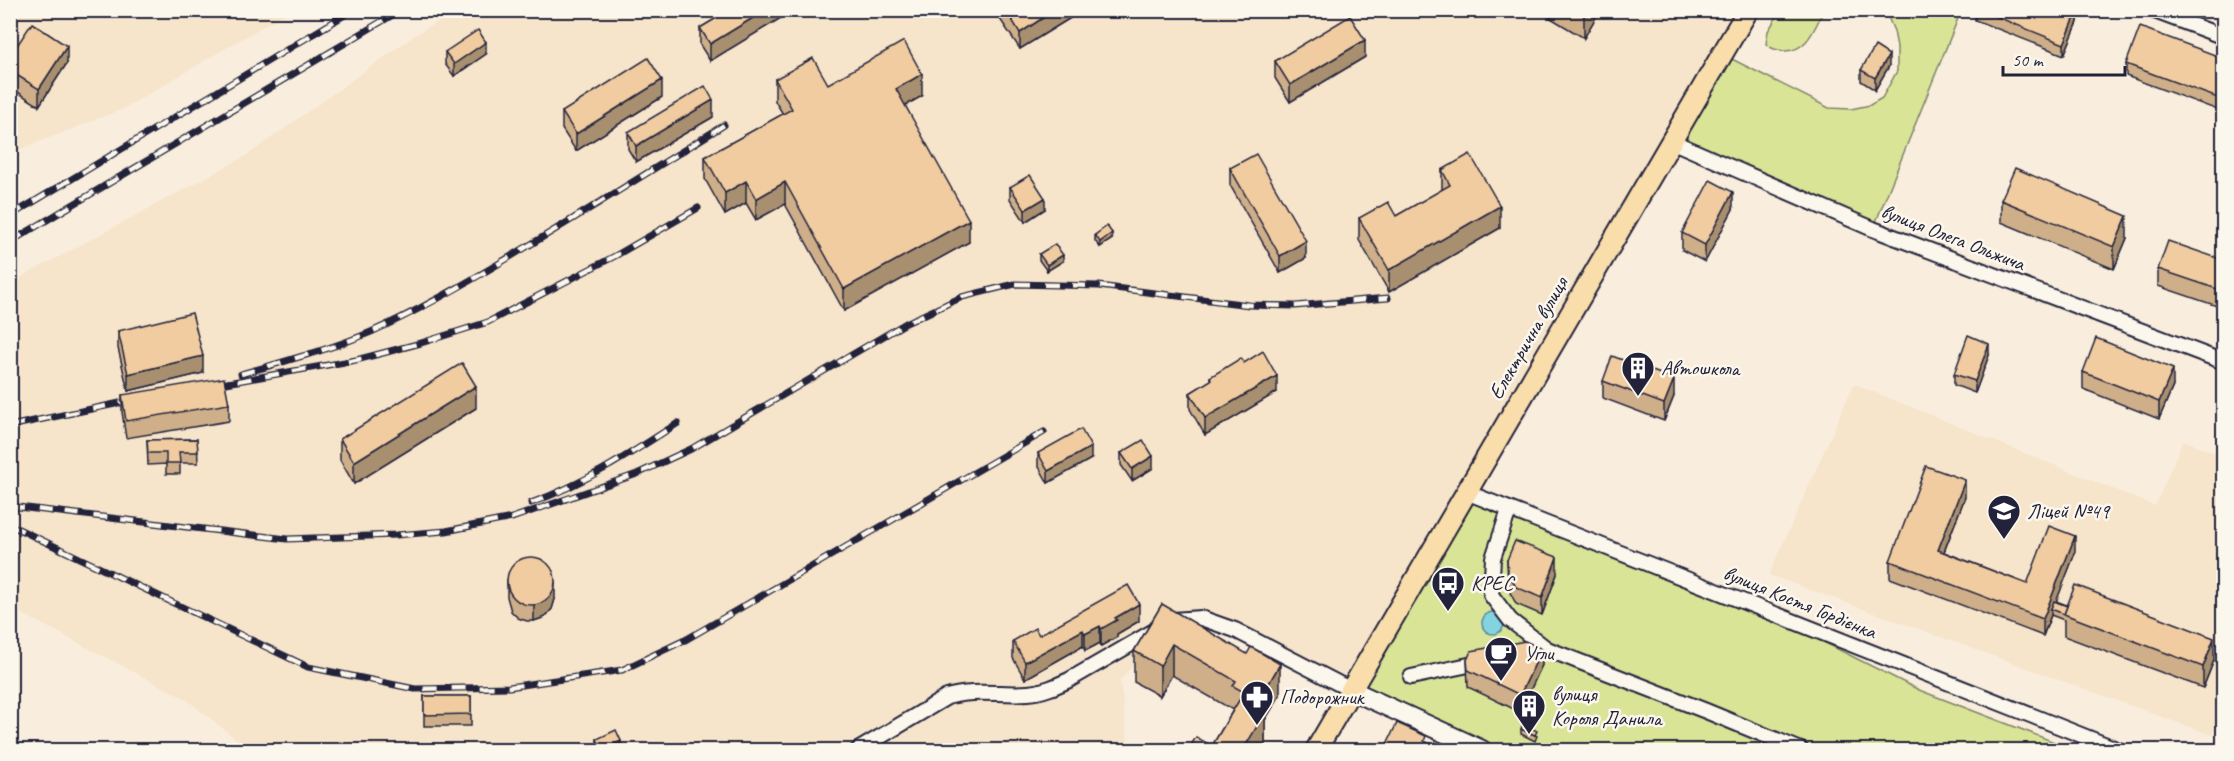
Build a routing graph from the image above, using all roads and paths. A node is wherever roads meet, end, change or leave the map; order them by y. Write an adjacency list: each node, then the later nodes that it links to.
1 (1748, 10): 4 (main road, Електрична вулиця)
2 (2152, 10): 3 (street)
3 (2223, 37)
4 (1671, 141): 5 (street, вулиця Олега Ольжича); 6 (main road, Електрична вулиця)
5 (2223, 362)
6 (1466, 492): 7 (street, вулиця Костя Гордієнка); 12 (main road, Електрична вулиця)
7 (1509, 510): 8 (street); 17 (street, вулиця Костя Гордієнка)
8 (1547, 649): 9 (street); 16 (street)
9 (1515, 656)
10 (1493, 660): 11 (street)
11 (1412, 677)
12 (1351, 690): 13 (street); 14 (main road, Електрична вулиця); 15 (main road)
13 (858, 750)
14 (1316, 750)
15 (1482, 750)
16 (1801, 750)
17 (2119, 750)

